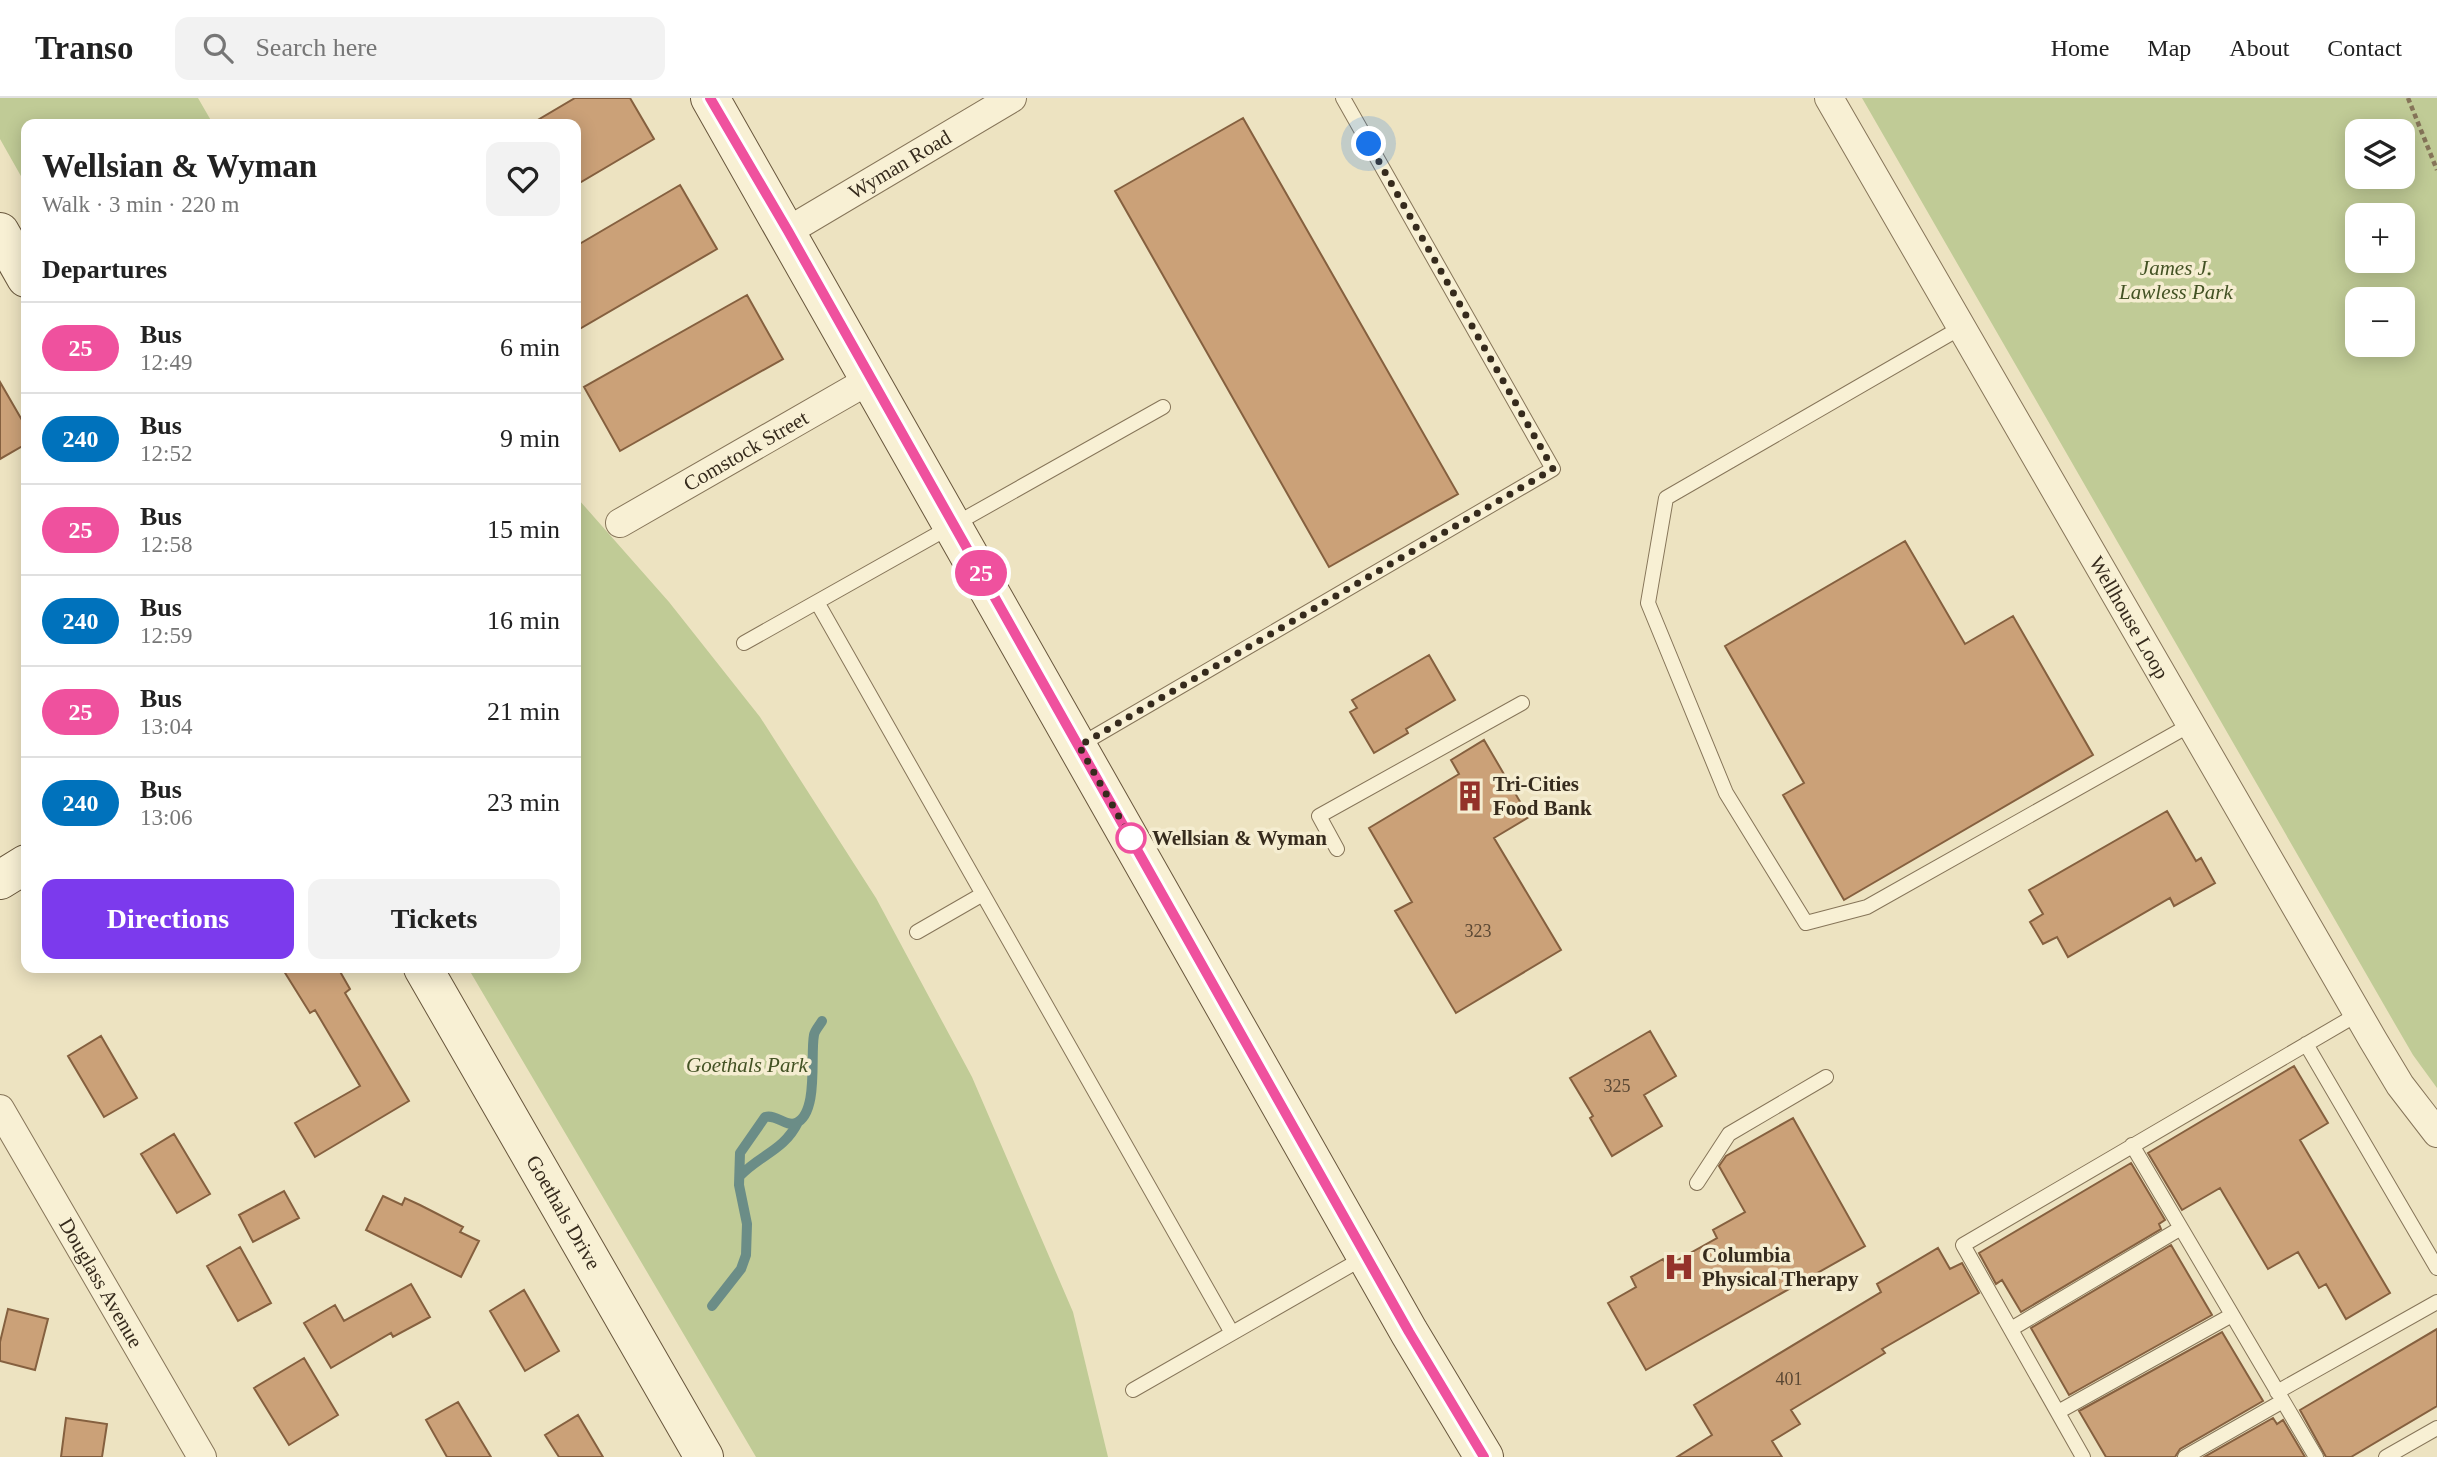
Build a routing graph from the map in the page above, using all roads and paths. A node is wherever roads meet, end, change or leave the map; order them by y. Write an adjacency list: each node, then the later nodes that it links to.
1 (710, 98): 7 (main road)
2 (1012, 98): 7 (street, Wyman Road)
3 (1343, 98): 19 (lane)
4 (1829, 98): 10 (street, Wellhouse Loop)
5 (2408, 98): 6 (path)
6 (2437, 170)
7 (788, 231): 11 (main road)
8 (0, 232): 9 (main road)
9 (21, 269)
10 (1962, 327): 18 (street, Wellhouse Loop); 18 (lane)
11 (871, 379): 13 (street, Comstock Street); 14 (main road)
12 (1163, 408): 14 (lane)
13 (620, 523)
14 (953, 524): 15 (lane); 19 (main road)
15 (817, 602): 16 (lane); 23 (lane)
16 (744, 643)
17 (1522, 703): 20 (lane)
18 (2190, 725): 26 (street, Wellhouse Loop)
19 (1079, 746): 34 (main road)
20 (1337, 849)
21 (21, 867): 22 (main road)
22 (0, 880)
23 (983, 894): 24 (lane); 39 (lane)
24 (917, 932)
25 (426, 973): 45 (main road, Goethals Drive)
26 (2358, 1014): 27 (lane); 30 (street, Wellhouse Loop)
27 (2306, 1044): 31 (lane); 35 (lane)
28 (1826, 1077): 32 (lane)
29 (0, 1109): 44 (street, Douglass Avenue)
30 (2437, 1133)
31 (2132, 1145): 33 (lane); 38 (lane)
32 (1697, 1183)
33 (2181, 1228): 37 (lane); 38 (lane)
34 (1367, 1256): 39 (lane); 46 (main road)
35 (2437, 1268)
36 (2437, 1302): 41 (lane)
37 (2232, 1315): 41 (lane); 42 (lane)
38 (2011, 1329): 42 (lane)
39 (1232, 1333): 40 (lane)
40 (1133, 1390)
41 (2280, 1397): 48 (lane); 49 (lane)
42 (2058, 1412): 47 (lane)
43 (2437, 1428): 50 (lane)
44 (202, 1457)
45 (704, 1457)
46 (1484, 1457)
47 (2083, 1457)
48 (2185, 1457)
49 (2316, 1457)
50 (2386, 1457)

